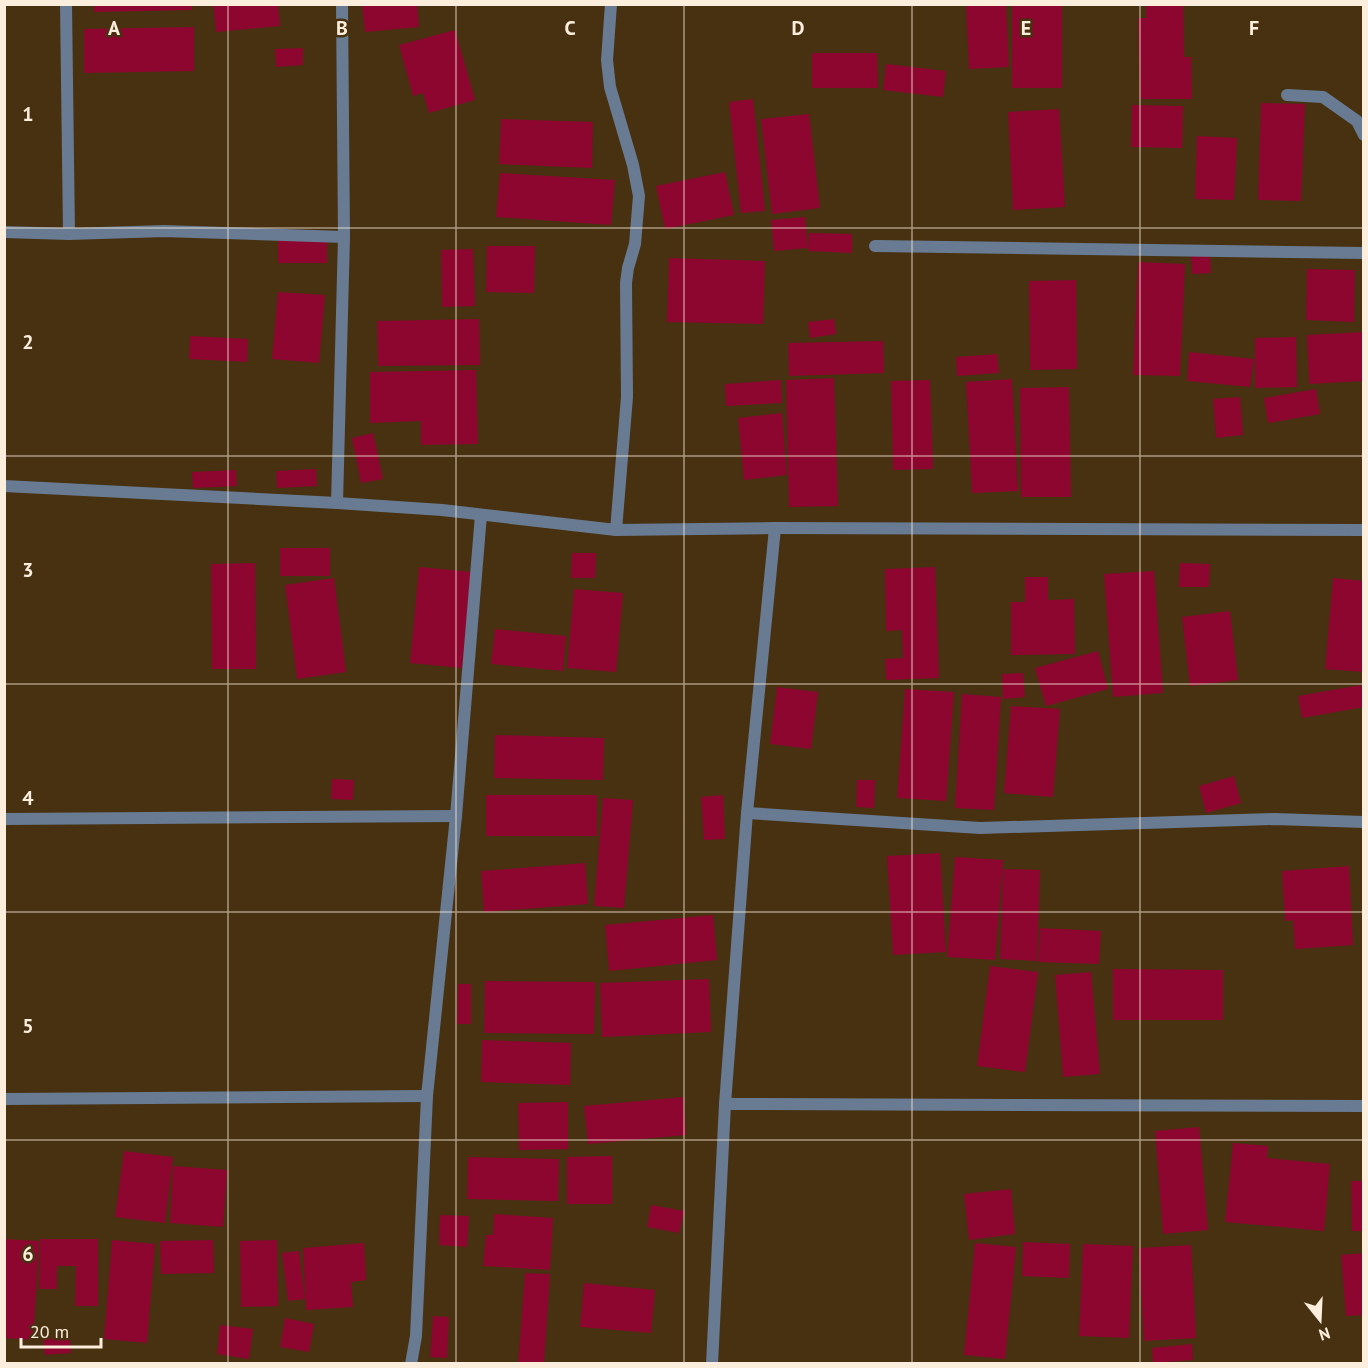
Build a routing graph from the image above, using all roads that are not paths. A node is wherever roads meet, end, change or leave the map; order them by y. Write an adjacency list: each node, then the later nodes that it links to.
1 (66, 4): 7 (street)
2 (342, 4): 8 (street)
3 (611, 4): 15 (street)
4 (1287, 95): 5 (street)
5 (1364, 135)
6 (4, 232): 7 (street)
7 (69, 234): 8 (street)
8 (344, 237): 12 (street)
9 (875, 246): 10 (street)
10 (1364, 253)
11 (4, 486): 12 (street)
12 (337, 503): 13 (street)
13 (481, 515): 15 (street); 18 (street)
14 (775, 528): 15 (street); 16 (street); 17 (street)
15 (616, 530)
16 (1364, 530)
17 (747, 813): 20 (street); 23 (street)
18 (456, 816): 19 (street); 21 (street)
19 (4, 819)
20 (1364, 822)
21 (427, 1096): 22 (street); 25 (street)
22 (4, 1099)
23 (725, 1104): 24 (street); 26 (street)
24 (1364, 1106)
25 (411, 1364)
26 (712, 1364)

